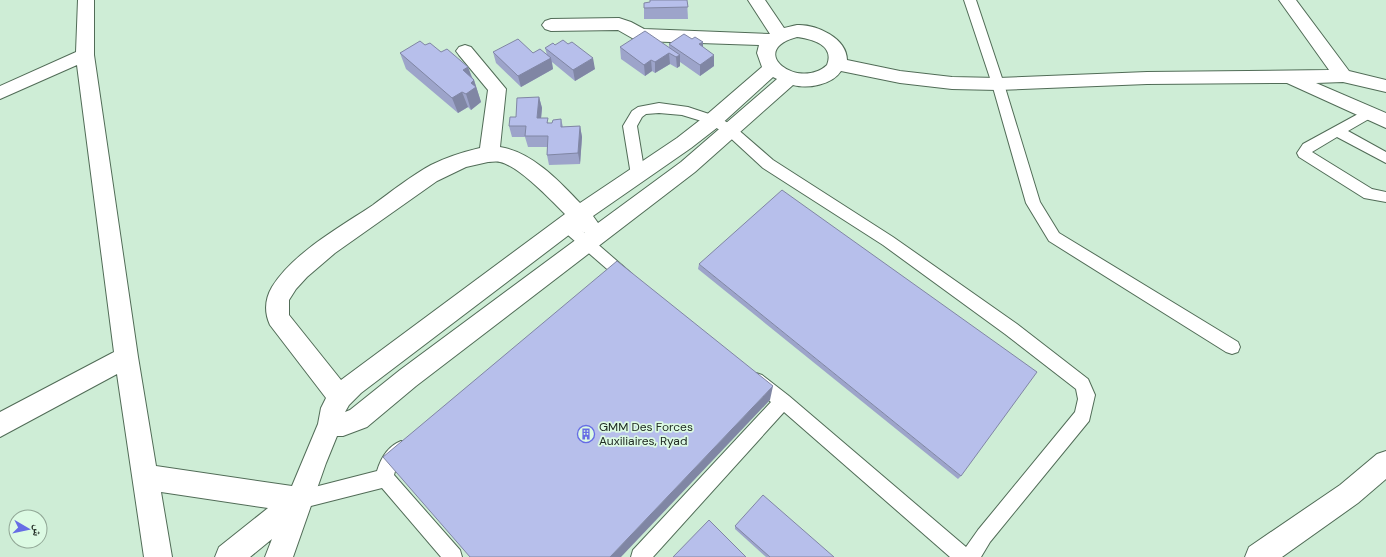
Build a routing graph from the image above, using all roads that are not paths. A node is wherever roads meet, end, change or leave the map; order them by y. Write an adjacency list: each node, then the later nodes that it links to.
1 (86, 0): 8 (street)
2 (756, 0): 6 (street)
3 (970, 0): 13 (lane)
4 (1287, 0): 11 (street)
5 (551, 25): 6 (street)
6 (776, 37): 9 (street); 10 (street)
7 (465, 52): 20 (street)
8 (86, 55): 15 (street); 28 (street)
9 (838, 64): 10 (street); 13 (street)
10 (780, 73): 18 (street)
11 (1343, 76): 12 (street); 14 (street)
12 (1287, 78): 13 (street); 16 (street)
13 (998, 84): 27 (lane)
14 (1386, 86)
15 (0, 93)
16 (1369, 113): 17 (street); 19 (lane)
17 (1386, 121)
18 (722, 125): 22 (street); 22 (lane); 25 (street); 45 (lane)
19 (1336, 131): 21 (lane); 23 (lane)
20 (489, 154): 24 (street); 30 (street)
21 (1386, 158)
22 (638, 175): 24 (street)
23 (1386, 197)
24 (573, 220): 25 (street); 30 (street)
25 (592, 239): 26 (lane); 32 (street)
26 (640, 288)
27 (1232, 347)
28 (126, 357): 33 (street); 36 (street)
29 (746, 372): 31 (lane)
30 (340, 397): 32 (street)
31 (783, 401): 43 (lane); 44 (lane)
32 (330, 424): 38 (street)
33 (0, 425)
34 (413, 439): 37 (lane)
35 (1386, 463): 46 (street)
36 (145, 477): 38 (street); 39 (street)
37 (385, 478): 38 (lane); 42 (lane)
38 (299, 500): 40 (street); 41 (street)
39 (158, 557)
40 (229, 557)
41 (279, 557)
42 (453, 557)
43 (640, 557)
44 (964, 557)
45 (970, 557)
46 (1259, 557)

